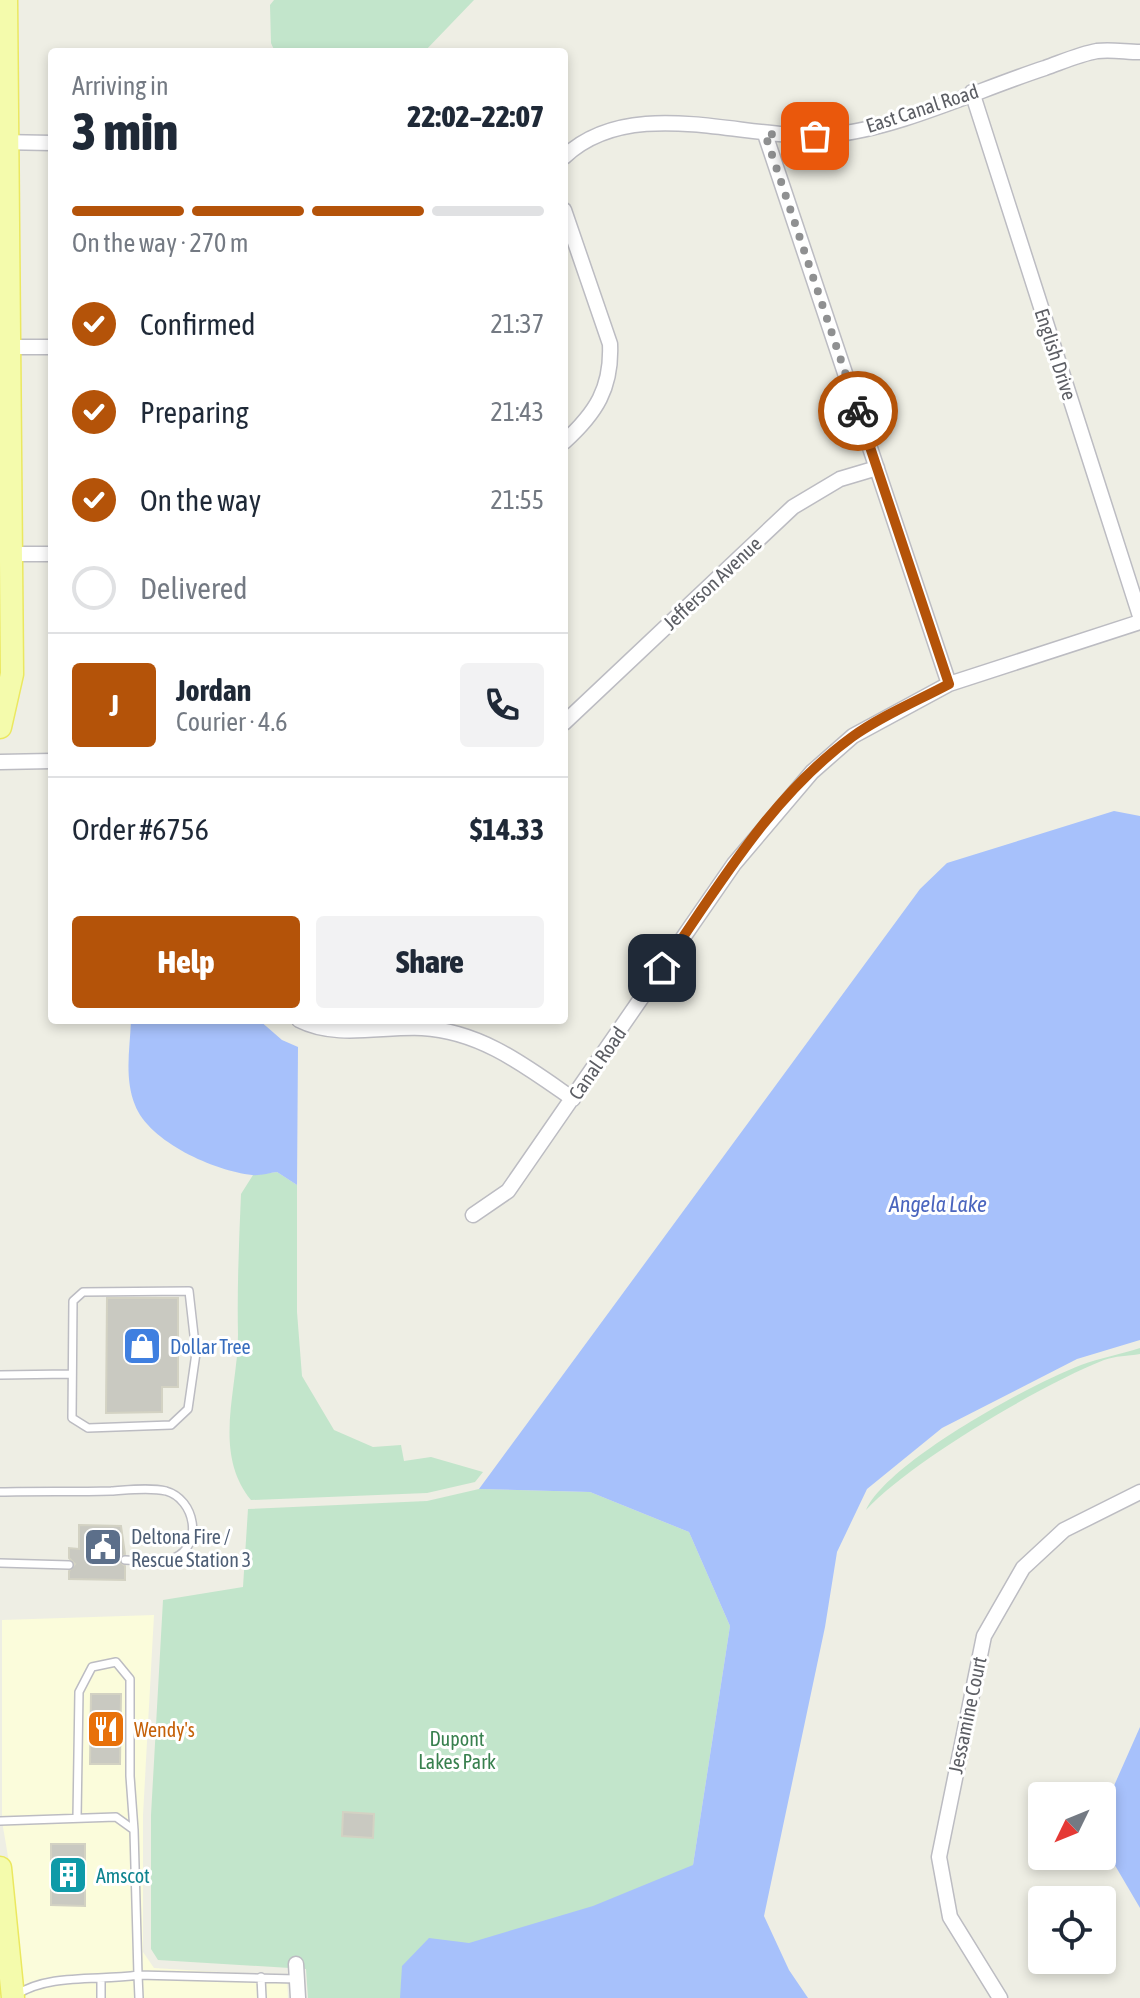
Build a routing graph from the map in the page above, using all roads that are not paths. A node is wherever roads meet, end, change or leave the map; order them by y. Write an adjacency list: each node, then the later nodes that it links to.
1 (6, 0): 5 (main road)
2 (1140, 52): 3 (street, East Canal Road)
3 (972, 92): 4 (street, East Canal Road); 16 (street, English Drive)
4 (765, 134): 7 (street, East Canal Road); 12 (street)
5 (5, 142): 6 (street); 9 (main road)
6 (48, 143)
7 (568, 155)
8 (568, 222): 11 (street)
9 (9, 347): 10 (street); 13 (main road)
10 (48, 347)
11 (568, 438)
12 (877, 468): 17 (street); 18 (street, Jefferson Avenue)
13 (4, 511): 14 (main road)
14 (9, 554): 15 (street); 19 (main road)
15 (48, 554)
16 (1140, 619): 17 (street, Canal Road)
17 (949, 684): 23 (street, Canal Road)
18 (568, 719)
19 (0, 727)
20 (48, 761): 21 (street)
21 (0, 762)
22 (317, 1024): 23 (street)
23 (573, 1099): 24 (street, Canal Road)
24 (473, 1215)
25 (70, 1374): 25 (lane); 26 (lane)
26 (0, 1375)
27 (0, 1492): 29 (lane)
28 (1140, 1492): 45 (street, Jessamine Court)
29 (125, 1560)
30 (0, 1563): 31 (lane)
31 (69, 1565)
32 (77, 1818): 33 (lane); 34 (lane); 34 (lane)
33 (0, 1821)
34 (134, 1830): 37 (lane)
35 (0, 1868): 40 (main road)
36 (296, 1972): 38 (lane); 44 (street)
37 (138, 1975): 38 (lane); 39 (lane); 42 (lane)
38 (261, 1977): 43 (lane)
39 (101, 1981): 40 (lane); 41 (lane)
40 (13, 1998)
41 (101, 1998)
42 (139, 1998)
43 (262, 1998)
44 (298, 1998)
45 (1000, 1998)

